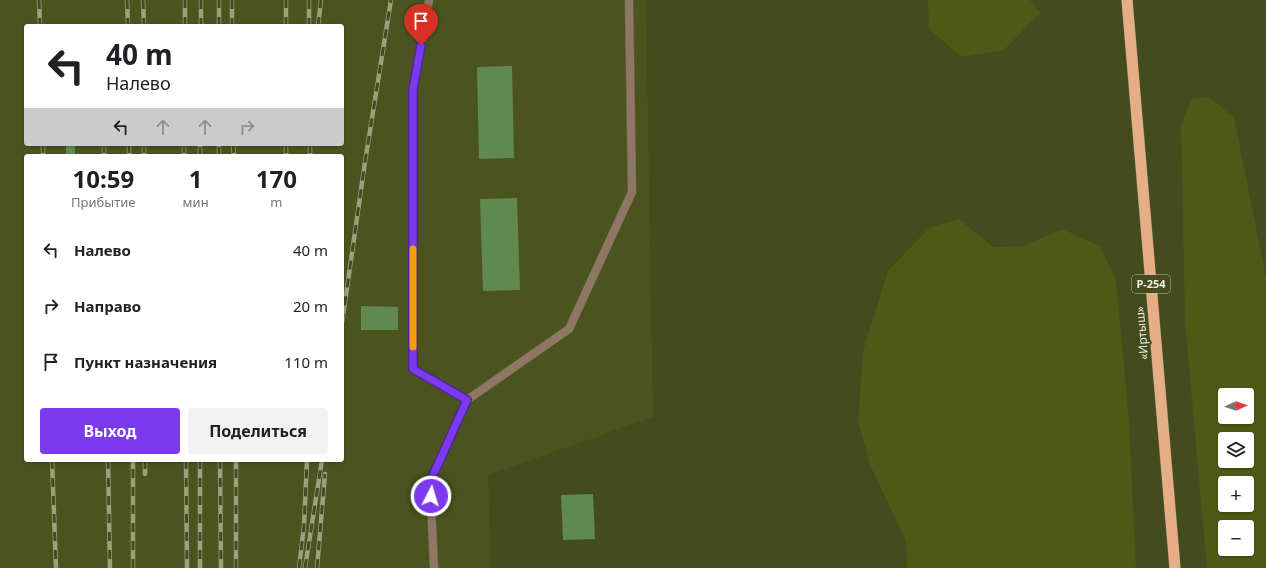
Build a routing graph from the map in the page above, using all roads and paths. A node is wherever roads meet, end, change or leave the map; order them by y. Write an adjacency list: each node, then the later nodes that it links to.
1 (429, 0): 4 (lane)
2 (629, 0): 4 (lane)
3 (1127, 0): 6 (highway, «Иртыш» / Р-254)
4 (467, 400): 5 (lane)
5 (434, 568)
6 (1174, 568)

